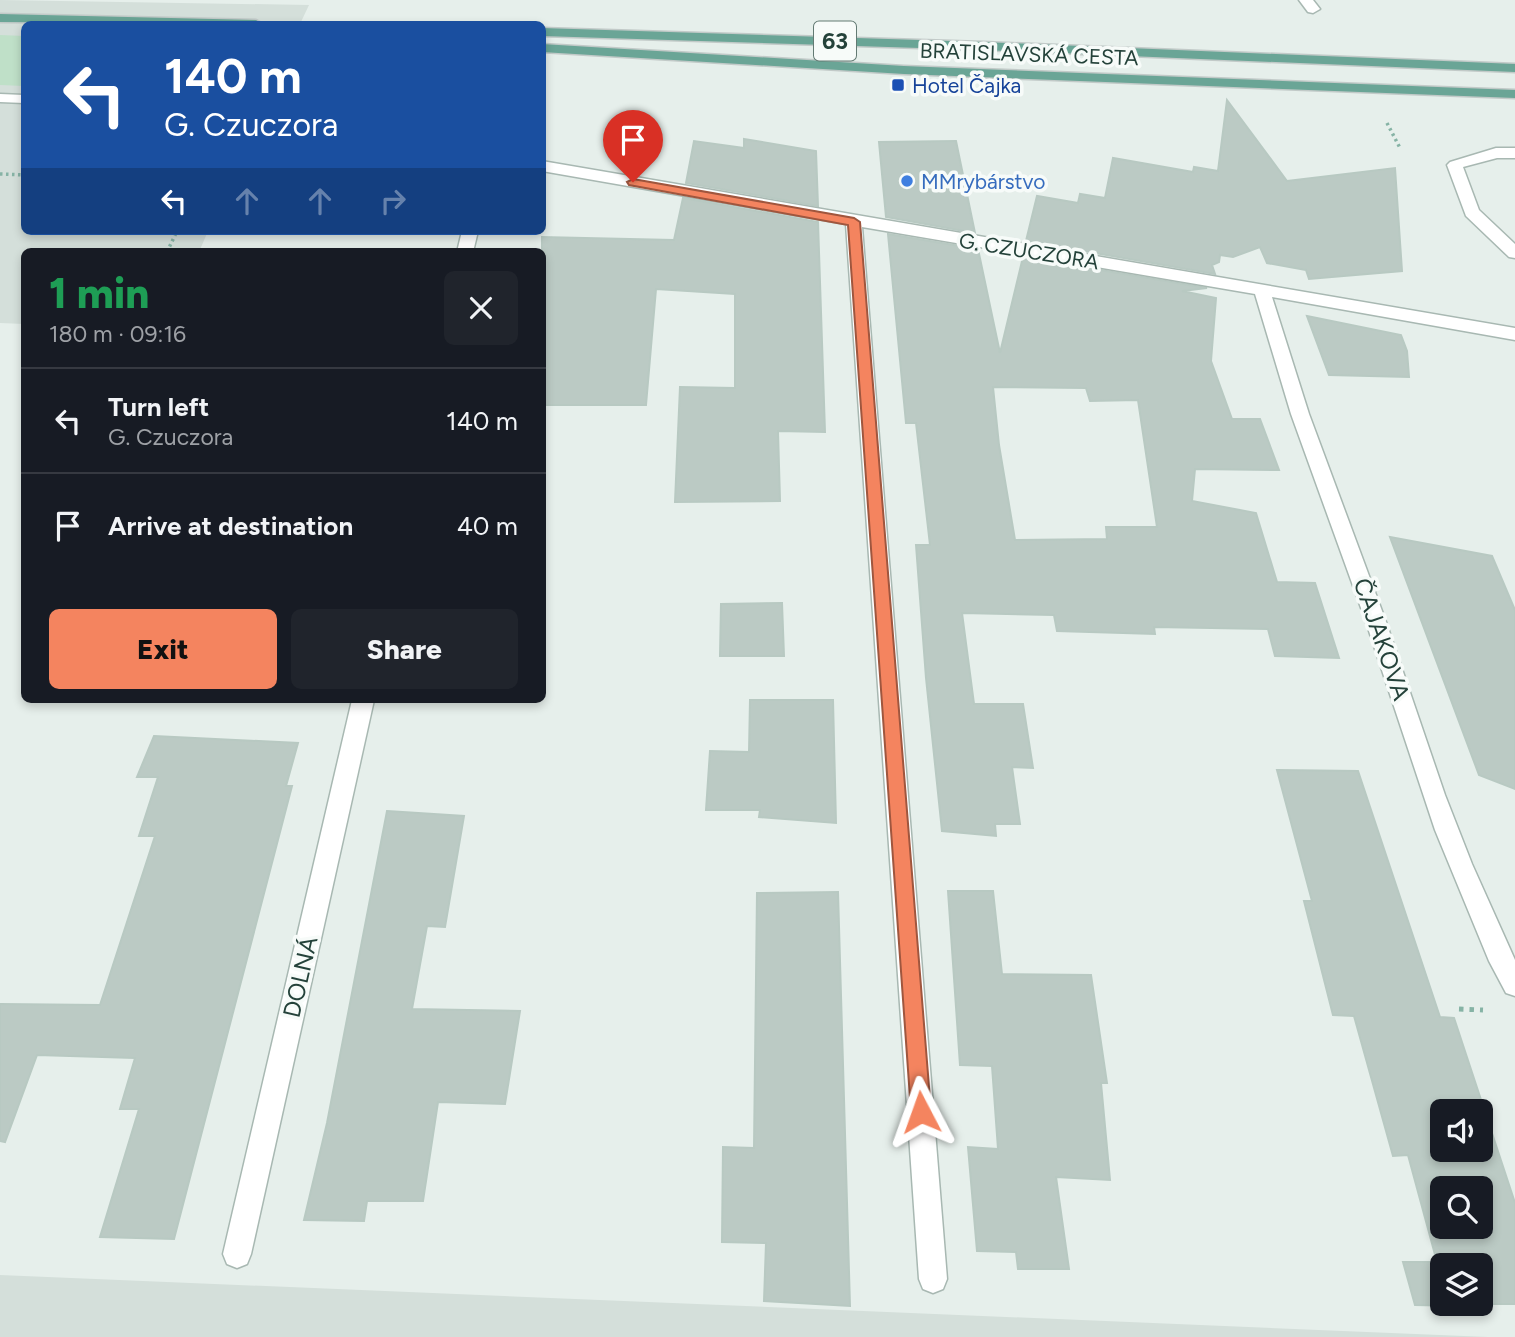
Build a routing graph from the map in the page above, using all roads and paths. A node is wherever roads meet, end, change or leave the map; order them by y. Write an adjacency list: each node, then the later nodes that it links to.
1 (0, 18): 2 (main road); 3 (main road)
2 (58, 21)
3 (128, 21)
4 (546, 32): 6 (main road, BRATISLAVSKÁ CESTA / 63)
5 (546, 48): 7 (main road, BRATISLAVSKÁ CESTA / 63)
6 (1515, 68)
7 (1515, 94)
8 (0, 98): 9 (street)
9 (21, 99)
10 (1387, 122): 11 (path)
11 (1400, 148)
12 (1515, 153): 17 (street)
13 (546, 167): 16 (street, G. CZUCZORA)
14 (0, 174): 15 (path)
15 (21, 175)
16 (854, 222): 18 (street, G. CZUCZORA); 23 (street)
17 (1515, 253)
18 (1262, 289): 19 (street, G. CZUCZORA); 21 (street, ČAJAKOVA)
19 (1515, 334)
20 (362, 703): 22 (street, DOLNÁ)
21 (1515, 984)
22 (237, 1254)
23 (933, 1279)

